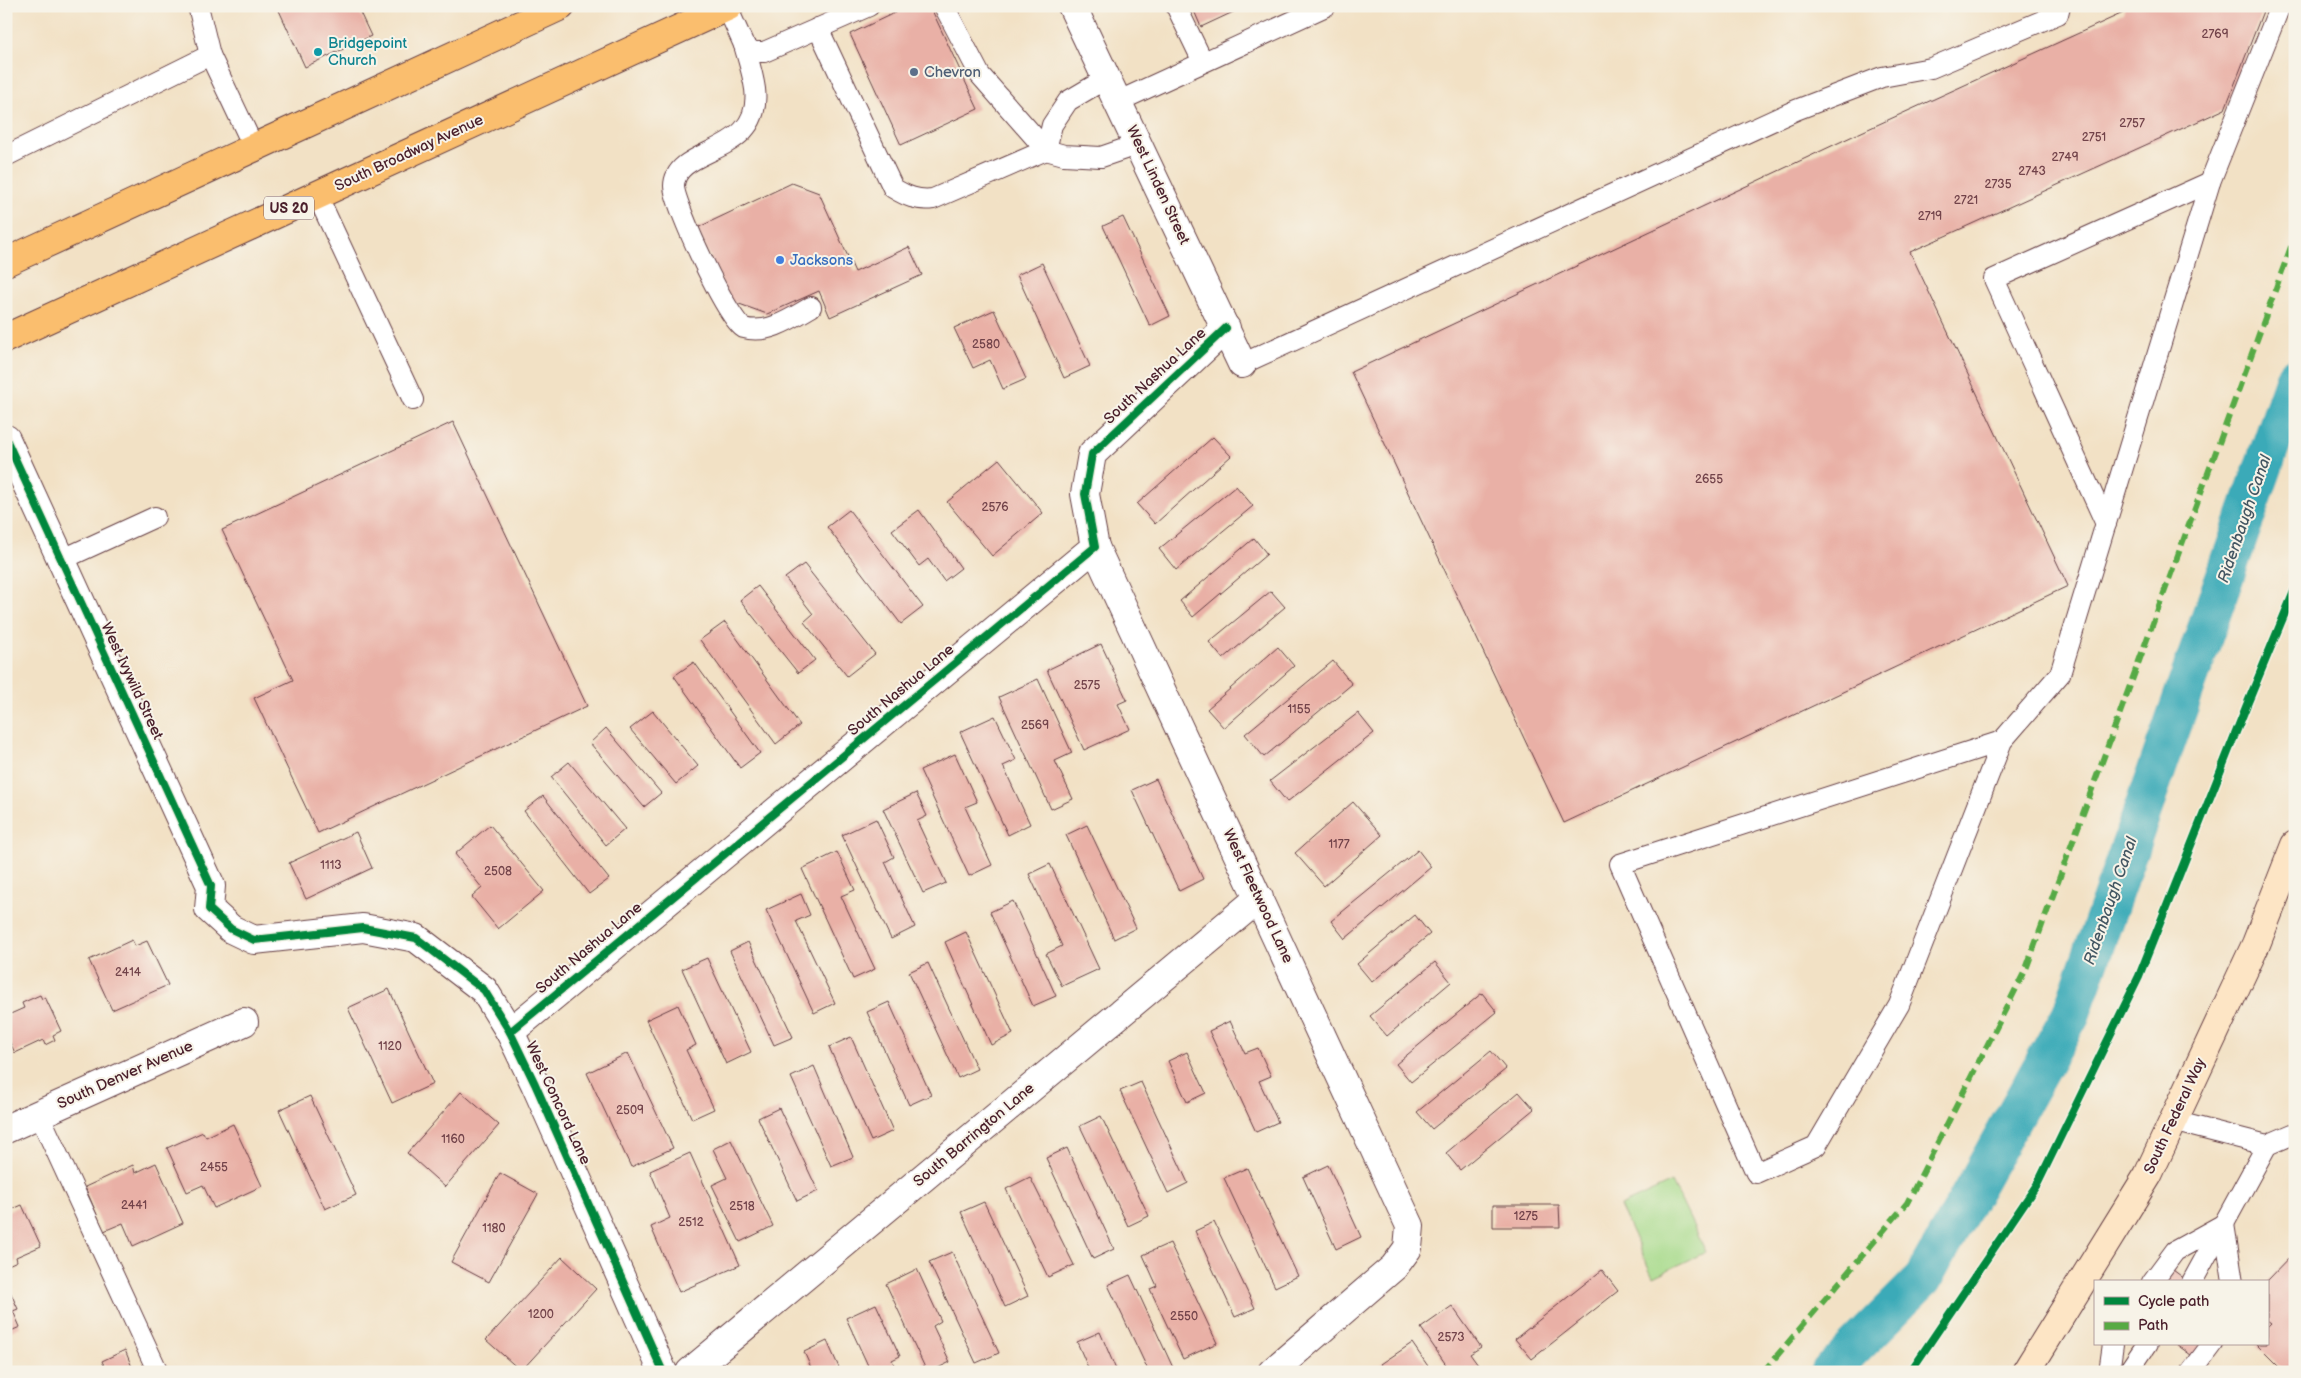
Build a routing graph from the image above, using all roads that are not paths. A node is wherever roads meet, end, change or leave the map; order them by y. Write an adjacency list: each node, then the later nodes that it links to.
1 (198, 6): 13 (lane)
2 (561, 6): 17 (main road)
3 (868, 6): 11 (lane)
4 (944, 6): 18 (lane)
5 (1072, 6): 15 (street, West Linden Street)
6 (1176, 6): 14 (lane)
7 (1326, 6): 14 (lane)
8 (2060, 6): 26 (lane)
9 (2280, 6): 20 (lane)
10 (728, 7): 12 (lane); 21 (main road, South Broadway Avenue / US 20)
11 (818, 28): 12 (lane); 18 (lane)
12 (744, 45): 23 (lane)
13 (210, 54): 17 (lane); 19 (lane)
14 (1203, 62): 15 (lane)
15 (1113, 90): 16 (street, West Linden Street); 18 (lane)
16 (1139, 144): 18 (lane); 24 (street, West Linden Street)
17 (254, 148): 22 (main road)
18 (1046, 150)
19 (6, 156)
20 (2210, 182): 30 (lane); 30 (lane)
21 (317, 195): 25 (main road, South Broadway Avenue / US 20); 27 (lane)
22 (6, 262)
23 (811, 307)
24 (1226, 328): 26 (street, West Linden Street); 31 (street, South Nashua Lane)
25 (6, 338)
26 (1242, 364)
27 (412, 400)
28 (6, 439): 32 (street, West Ivywild Street)
29 (155, 517): 32 (lane)
30 (2106, 524): 33 (lane)
31 (1096, 547): 35 (street, West Fleetwood Lane); 38 (street, South Nashua Lane)
32 (61, 560): 36 (street, West Ivywild Street)
33 (2002, 742): 33 (lane)
34 (2295, 845): 40 (main road, South Federal Way)
35 (1259, 898): 53 (street, South Barrington Lane); 54 (street, West Fleetwood Lane)
36 (231, 929): 38 (street, West Concord Lane)
37 (244, 1022): 39 (street, South Denver Avenue)
38 (510, 1032): 52 (street, West Concord Lane)
39 (39, 1114): 41 (street, South Denver Avenue); 51 (lane)
40 (2173, 1121): 43 (lane); 55 (main road, South Federal Way)
41 (6, 1129)
42 (2295, 1134): 43 (lane)
43 (2267, 1145): 44 (lane)
44 (2224, 1224): 45 (lane); 46 (lane); 47 (lane)
45 (2153, 1280)
46 (2193, 1280)
47 (2233, 1280)
48 (2113, 1346): 56 (lane)
49 (2146, 1346): 57 (lane)
50 (2210, 1346): 58 (lane)
51 (158, 1372)
52 (663, 1372)
53 (690, 1372)
54 (1272, 1372)
55 (2026, 1372)
56 (2108, 1372)
57 (2128, 1372)
58 (2191, 1372)

